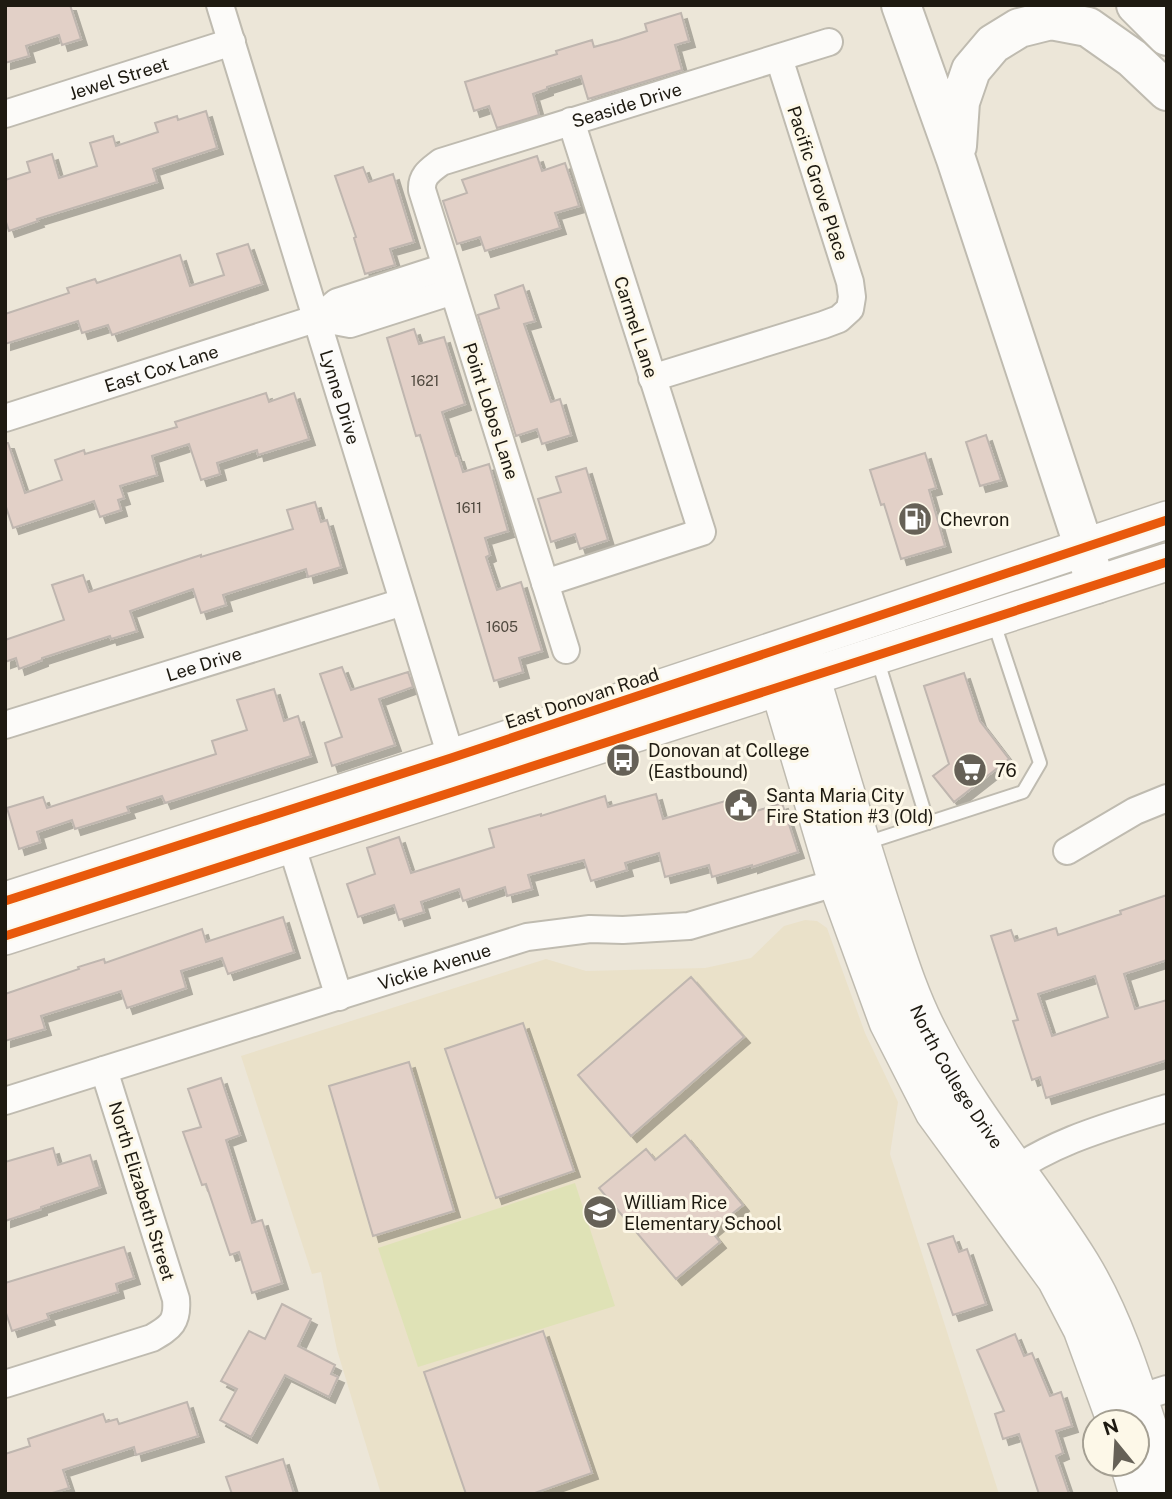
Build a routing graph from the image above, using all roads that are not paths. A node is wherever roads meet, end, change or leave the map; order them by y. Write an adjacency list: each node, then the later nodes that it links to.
1 (220, 5): 5 (street, Lynne Drive)
2 (901, 5): 11 (highway)
3 (1136, 5): 4 (highway)
4 (1167, 36)
5 (232, 42): 9 (street, Jewel Street); 14 (street, Lynne Drive)
6 (829, 42): 7 (street, Seaside Drive)
7 (779, 58): 10 (street, Seaside Drive); 15 (street, Pacific Grove Place)
8 (1167, 91): 11 (highway)
9 (5, 114)
10 (571, 121): 12 (street, Seaside Drive); 15 (street, Carmel Lane)
11 (956, 159): 18 (highway)
12 (428, 173): 13 (street, Point Lobos Lane)
13 (449, 279): 14 (street, East Cox Lane); 20 (street, Point Lobos Lane)
14 (318, 318): 16 (street, East Cox Lane); 22 (street, Lynne Drive)
15 (652, 378): 20 (street, Carmel Lane)
16 (5, 418)
17 (1167, 520): 18 (main road)
18 (1084, 547): 21 (highway); 26 (main road)
19 (1167, 562): 21 (main road)
20 (545, 583): 24 (street, Point Lobos Lane)
21 (1096, 584): 23 (main road)
22 (403, 602): 27 (street, Lee Drive); 28 (street, Lynne Drive)
23 (992, 617): 25 (main road); 30 (lane)
24 (566, 650)
25 (876, 654): 26 (main road); 30 (lane)
26 (790, 663): 28 (main road); 33 (main road, North College Drive)
27 (5, 725)
28 (456, 774): 31 (main road)
29 (1167, 798): 32 (street)
30 (928, 823): 33 (lane)
31 (287, 829): 34 (main road); 35 (main road); 36 (street)
32 (1067, 851)
33 (856, 866): 36 (street, Vickie Avenue); 40 (main road, North College Drive)
34 (5, 901)
35 (5, 936)
36 (339, 997): 37 (street, Vickie Avenue)
37 (104, 1070): 38 (street, Vickie Avenue); 41 (street, North Elizabeth Street)
38 (5, 1101)
39 (1167, 1108): 40 (street)
40 (1004, 1178): 42 (main road, North College Drive)
41 (5, 1384)
42 (1133, 1404): 43 (main road, North College Drive)
43 (1167, 1486)

